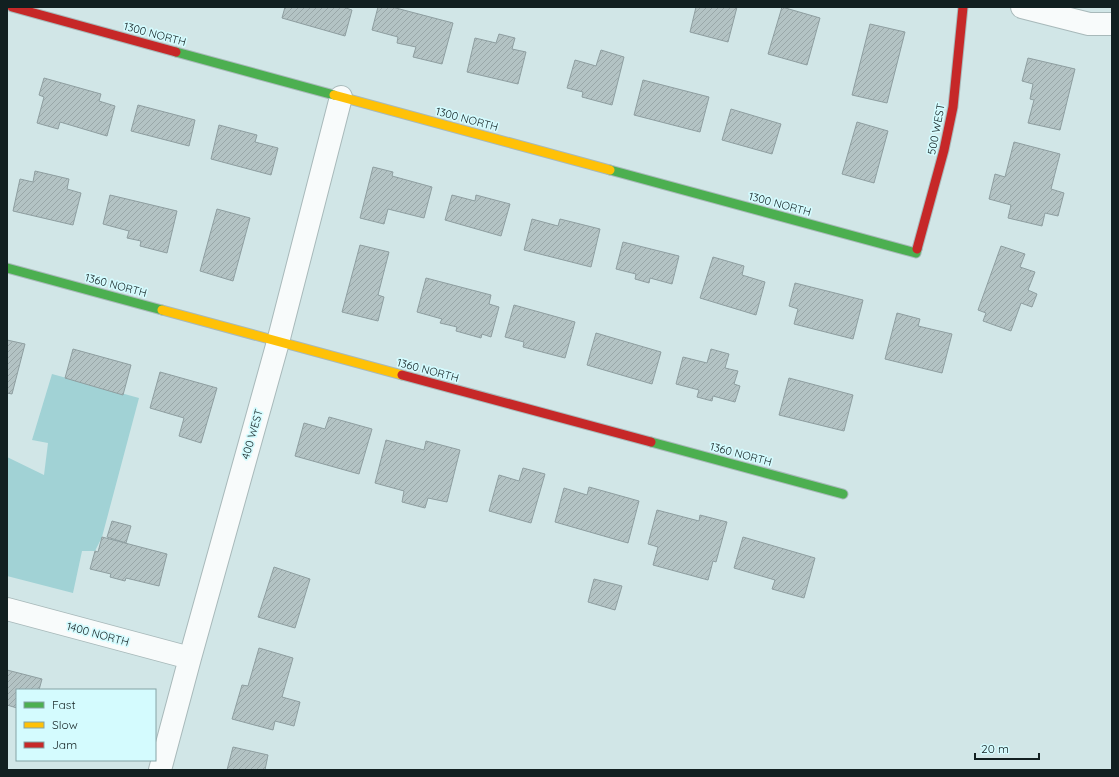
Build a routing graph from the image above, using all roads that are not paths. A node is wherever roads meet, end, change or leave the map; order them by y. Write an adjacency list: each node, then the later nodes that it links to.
1 (12, 7): 5 (street, 1300 NORTH)
2 (963, 7): 6 (street, 500 WEST)
3 (1022, 7): 4 (street)
4 (1112, 24)
5 (341, 97): 6 (street, 1300 NORTH); 8 (street, 400 WEST)
6 (916, 253)
7 (7, 268): 8 (street, 1360 NORTH)
8 (278, 342): 9 (street, 1360 NORTH); 11 (street, 400 WEST)
9 (843, 494)
10 (7, 609): 11 (street, 1400 NORTH)
11 (190, 658): 12 (street, 400 WEST)
12 (160, 770)

